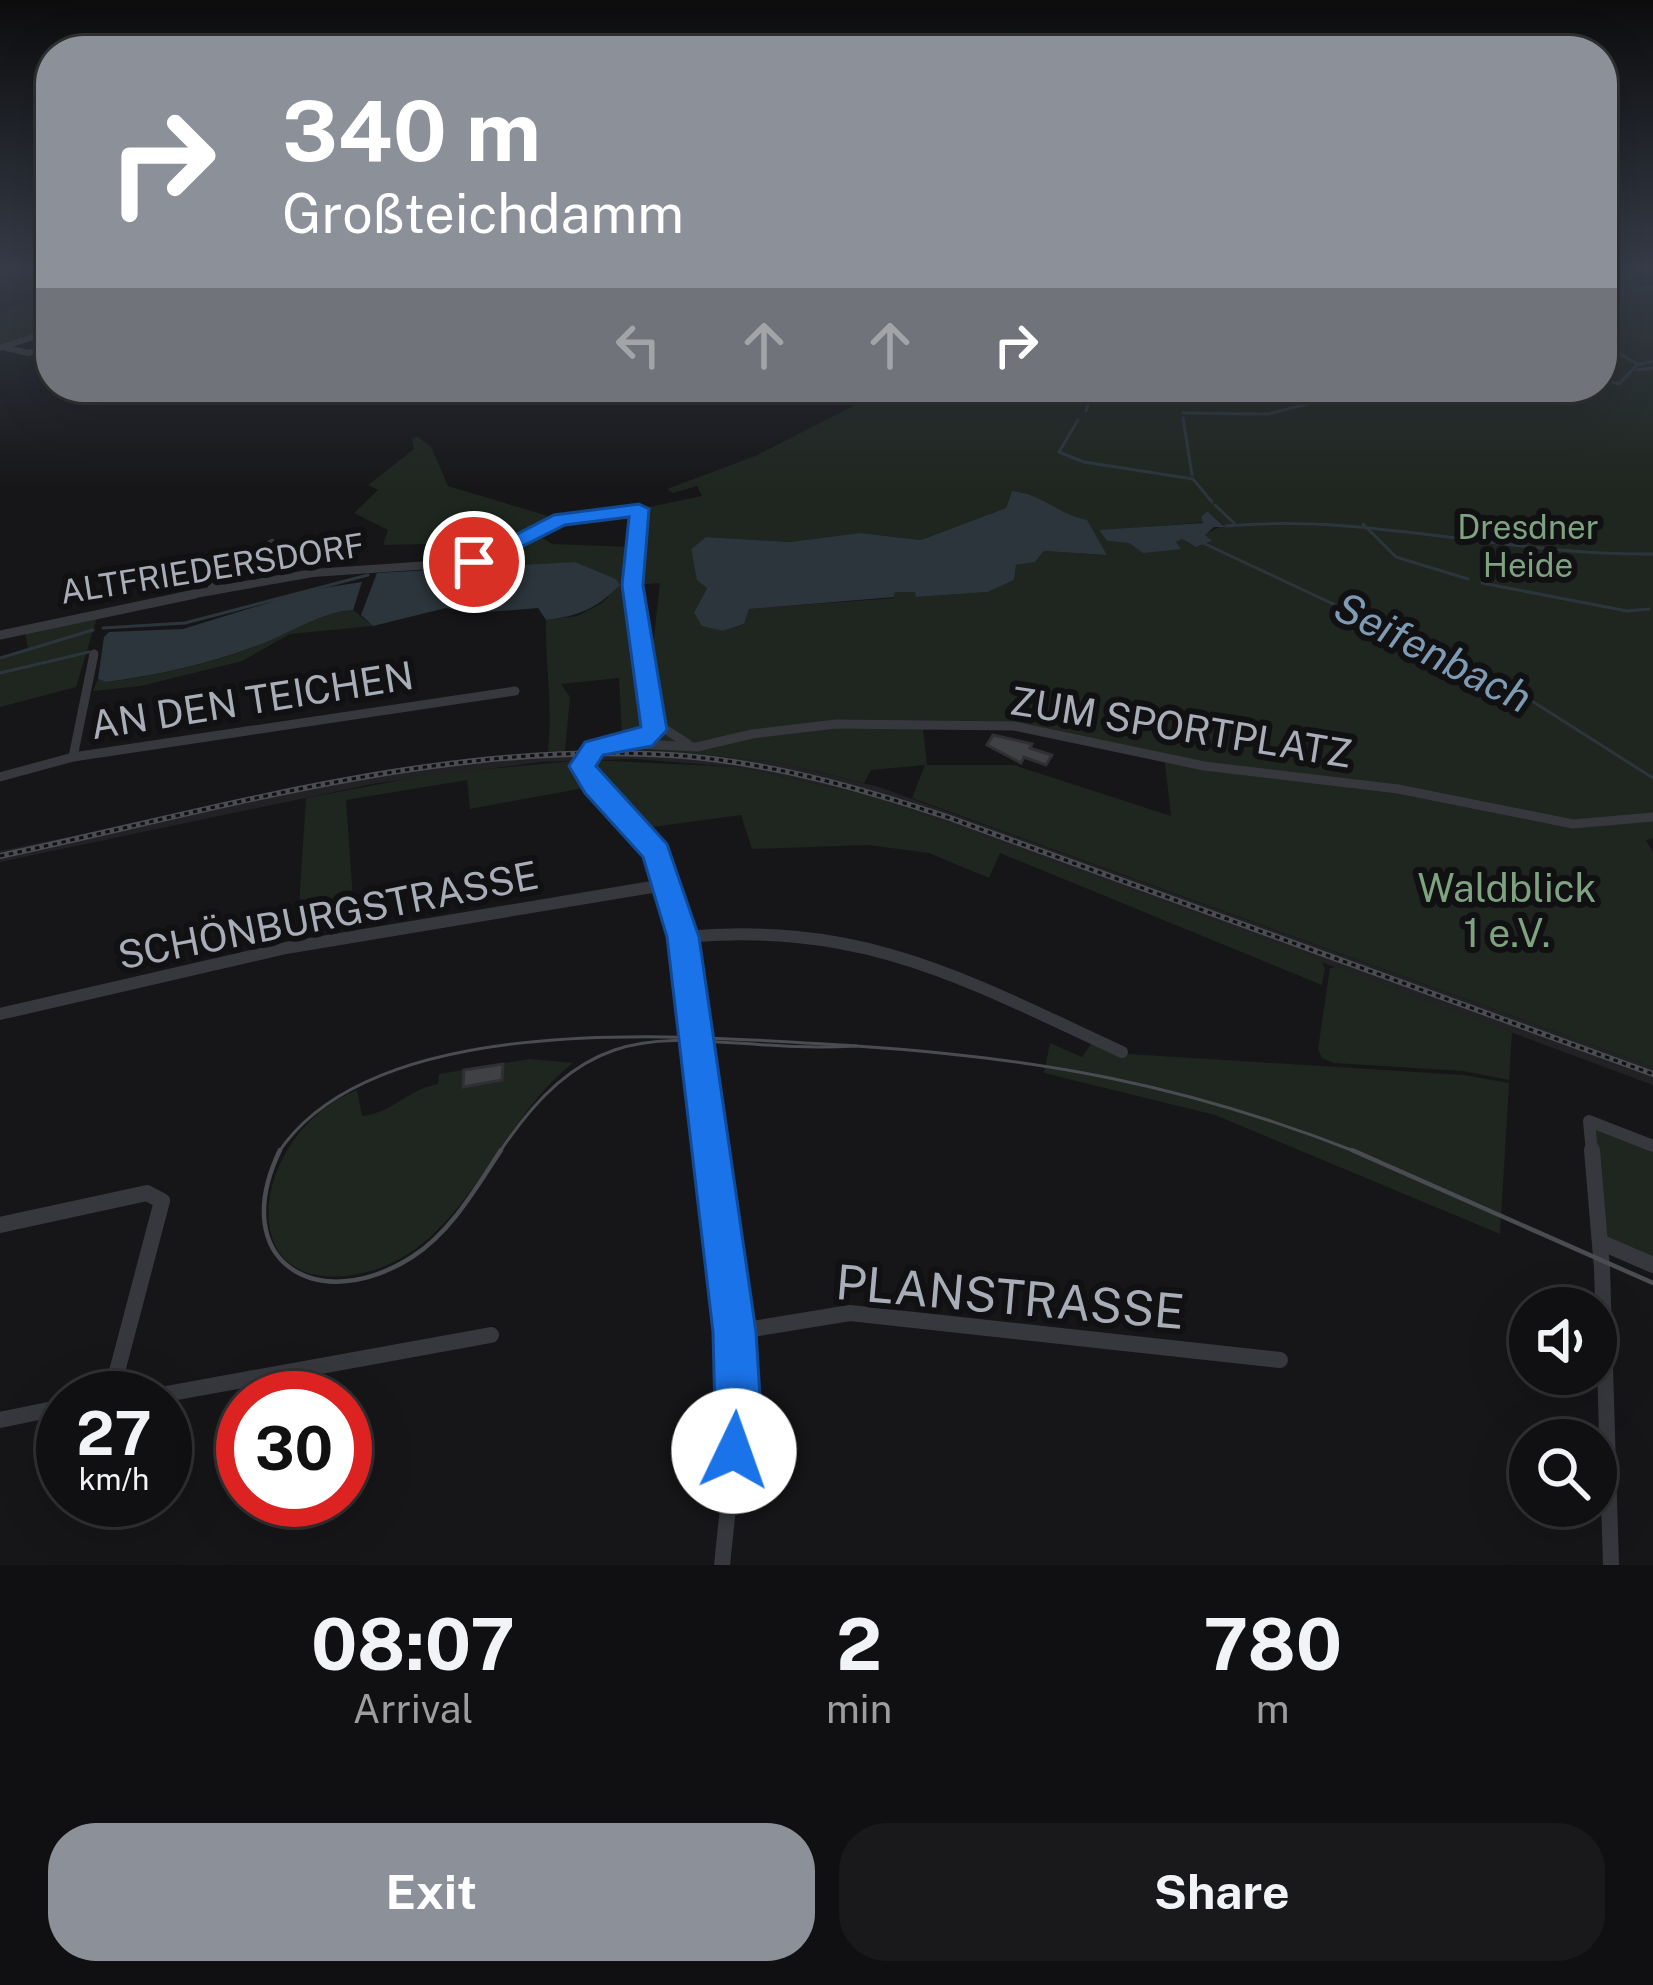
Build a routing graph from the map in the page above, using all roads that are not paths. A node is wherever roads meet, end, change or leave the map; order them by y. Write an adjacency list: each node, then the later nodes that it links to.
1 (2, 347): 2 (street)
2 (36, 351)
3 (272, 543): 4 (street)
4 (209, 590): 5 (street, ALTFRIEDERSDORF); 8 (street, ALTFRIEDERSDORF)
5 (0, 634)
6 (94, 654): 11 (street)
7 (515, 691): 11 (street, AN DEN TEICHEN)
8 (654, 720): 9 (street); 10 (street)
9 (622, 744): 10 (street, ZUM SPORTPLATZ); 14 (street)
10 (697, 747): 13 (street, ZUM SPORTPLATZ)
11 (73, 758): 12 (street, AN DEN TEICHEN)
12 (0, 777)
13 (1653, 817)
14 (670, 884): 15 (street); 16 (street, SCHÖNBURGSTRASSE)
15 (683, 937): 17 (street); 22 (street)
16 (0, 1014)
17 (1122, 1052)
18 (1653, 1146): 20 (street)
19 (0, 1225): 25 (street)
20 (1600, 1251): 21 (street); 30 (street)
21 (1653, 1264)
22 (734, 1332): 24 (street, PLANSTRASSE); 29 (street)
23 (491, 1335): 26 (street)
24 (1280, 1360)
25 (117, 1371)
26 (192, 1389)
27 (36, 1413): 28 (street)
28 (0, 1420)
29 (722, 1565)
30 (1611, 1565)

